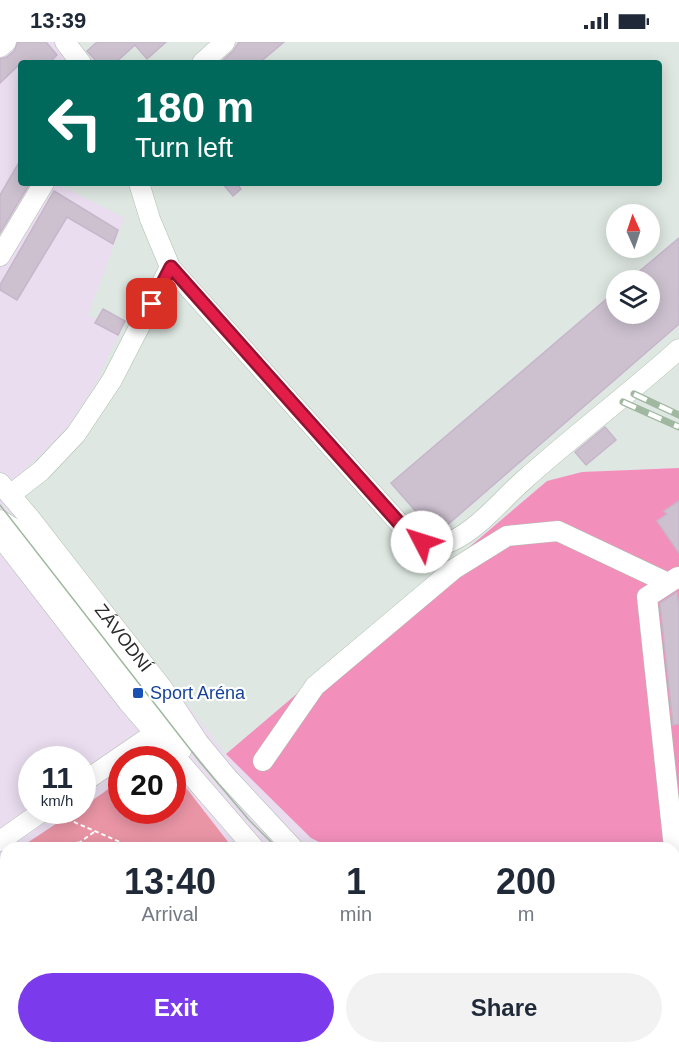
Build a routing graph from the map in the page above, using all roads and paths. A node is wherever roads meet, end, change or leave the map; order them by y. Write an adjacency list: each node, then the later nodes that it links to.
1 (6, 42): 4 (street)
2 (225, 42): 6 (street)
3 (69, 43): 5 (street)
4 (0, 47)
5 (79, 60)
6 (205, 60)
7 (42, 186): 9 (street)
8 (141, 186): 10 (street)
9 (0, 256)
10 (171, 267): 11 (street); 12 (street)
11 (679, 349)
12 (4, 487): 13 (street, ZÁVODNÍ); 18 (street, ZÁVODNÍ)
13 (5, 529): 15 (street, ZÁVODNÍ)
14 (674, 579): 16 (street); 27 (street)
15 (161, 729): 17 (street); 18 (street); 25 (street, ZÁVODNÍ)
16 (263, 761)
17 (96, 773)
18 (236, 787): 26 (street, ZÁVODNÍ)
19 (28, 824): 22 (street)
20 (77, 824): 21 (path)
21 (94, 831): 23 (path); 24 (path)
22 (0, 841)
23 (80, 842)
24 (120, 842)
25 (249, 842)
26 (287, 842)
27 (673, 842)

